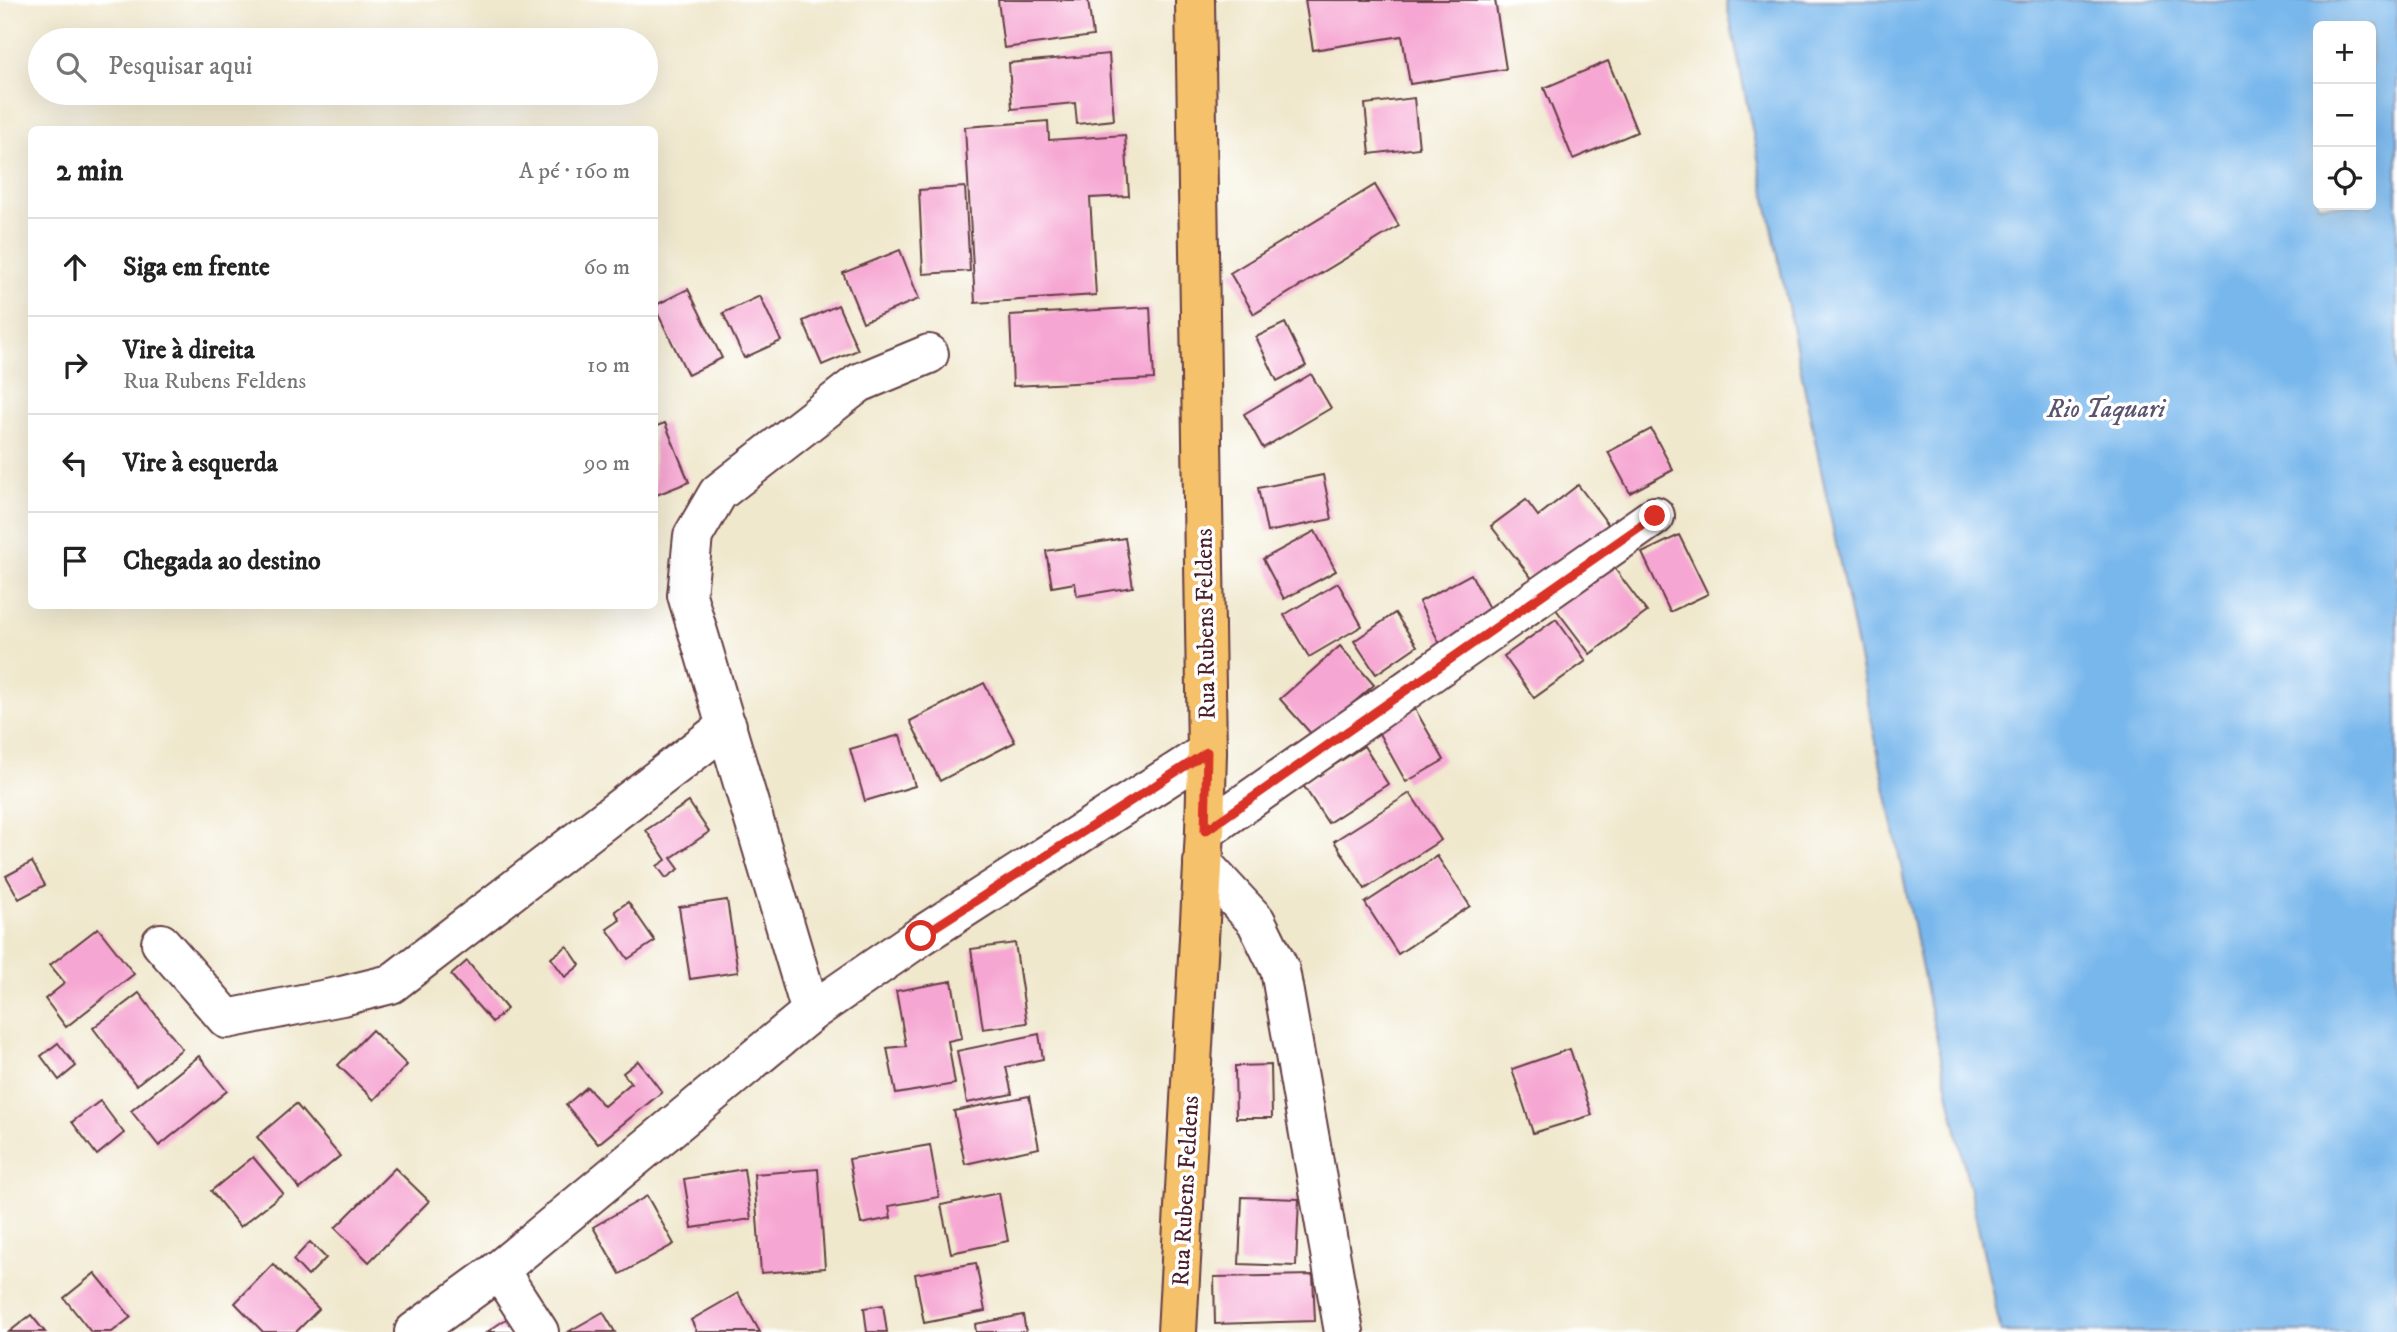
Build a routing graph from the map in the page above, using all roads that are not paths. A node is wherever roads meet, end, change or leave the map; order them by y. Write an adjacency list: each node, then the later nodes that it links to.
1 (1195, 0): 5 (main road, Rua Rubens Feldens)
2 (929, 354): 4 (street)
3 (1655, 516): 6 (street)
4 (727, 726): 7 (street); 8 (street)
5 (1207, 752): 6 (main road, Rua Rubens Feldens); 8 (street)
6 (1204, 848): 12 (main road, Rua Rubens Feldens); 13 (street)
7 (160, 943)
8 (811, 1012): 9 (street)
9 (499, 1270): 10 (street); 11 (street)
10 (414, 1332)
11 (538, 1332)
12 (1177, 1332)
13 (1344, 1332)

